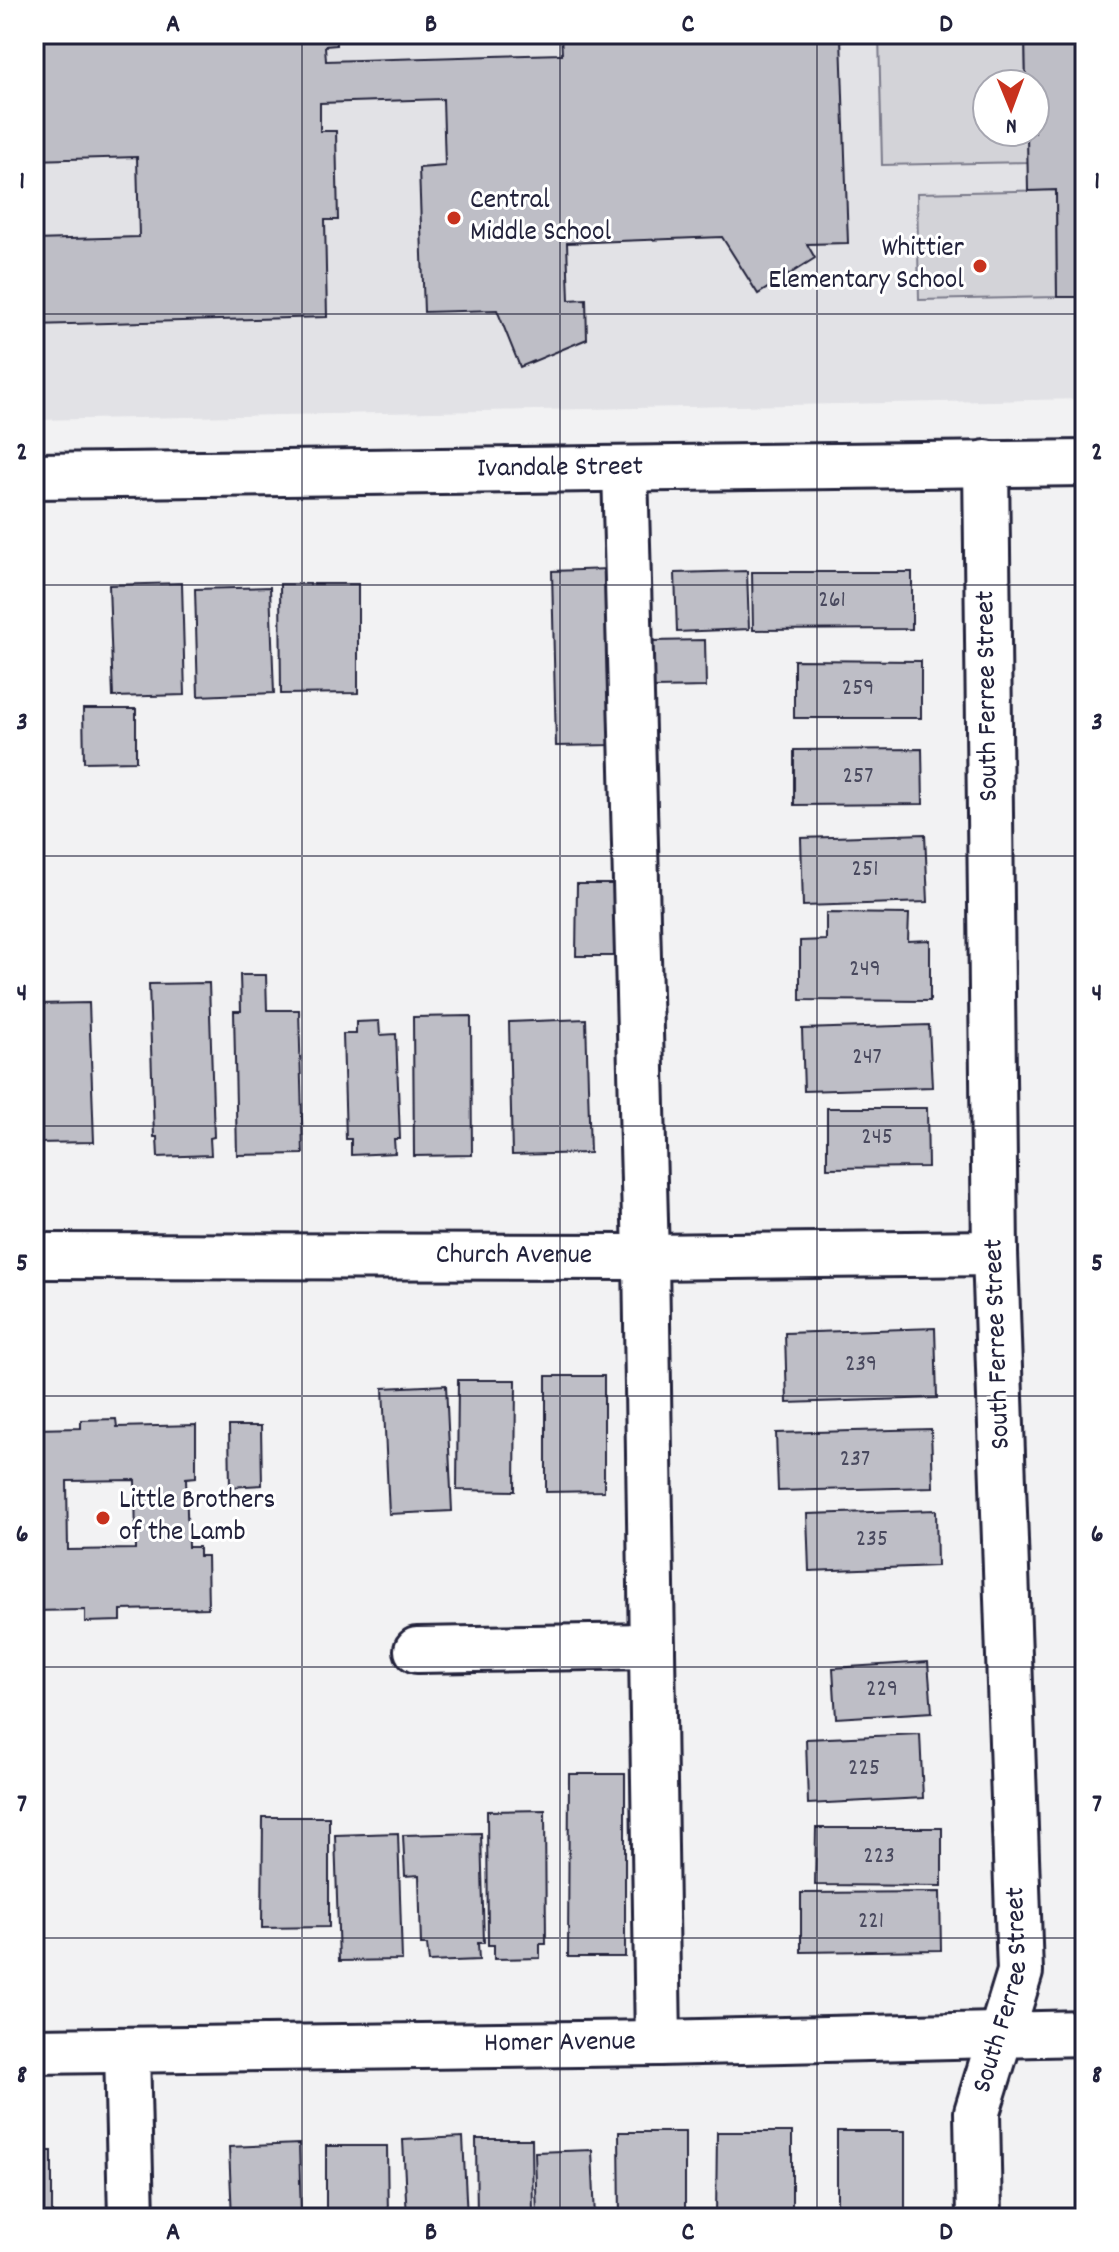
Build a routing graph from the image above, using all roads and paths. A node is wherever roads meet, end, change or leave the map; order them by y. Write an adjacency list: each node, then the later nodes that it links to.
1 (986, 463): 2 (street, Ivandale Street); 3 (street, Ivandale Street); 5 (street, South Ferree Street)
2 (1085, 463)
3 (625, 469): 4 (street, Ivandale Street); 7 (street)
4 (34, 476)
5 (995, 1253): 7 (street, Church Avenue); 11 (street, South Ferree Street)
6 (34, 1256): 7 (street, Church Avenue)
7 (646, 1257): 8 (street)
8 (652, 1646): 9 (street); 12 (street)
9 (417, 1650)
10 (1085, 2033): 11 (street, Homer Avenue)
11 (999, 2035): 12 (street, Homer Avenue); 16 (street, South Ferree Street)
12 (658, 2043): 13 (street, Homer Avenue)
13 (127, 2050): 14 (street, Homer Avenue); 15 (street)
14 (34, 2051)
15 (131, 2218)
16 (979, 2218)

